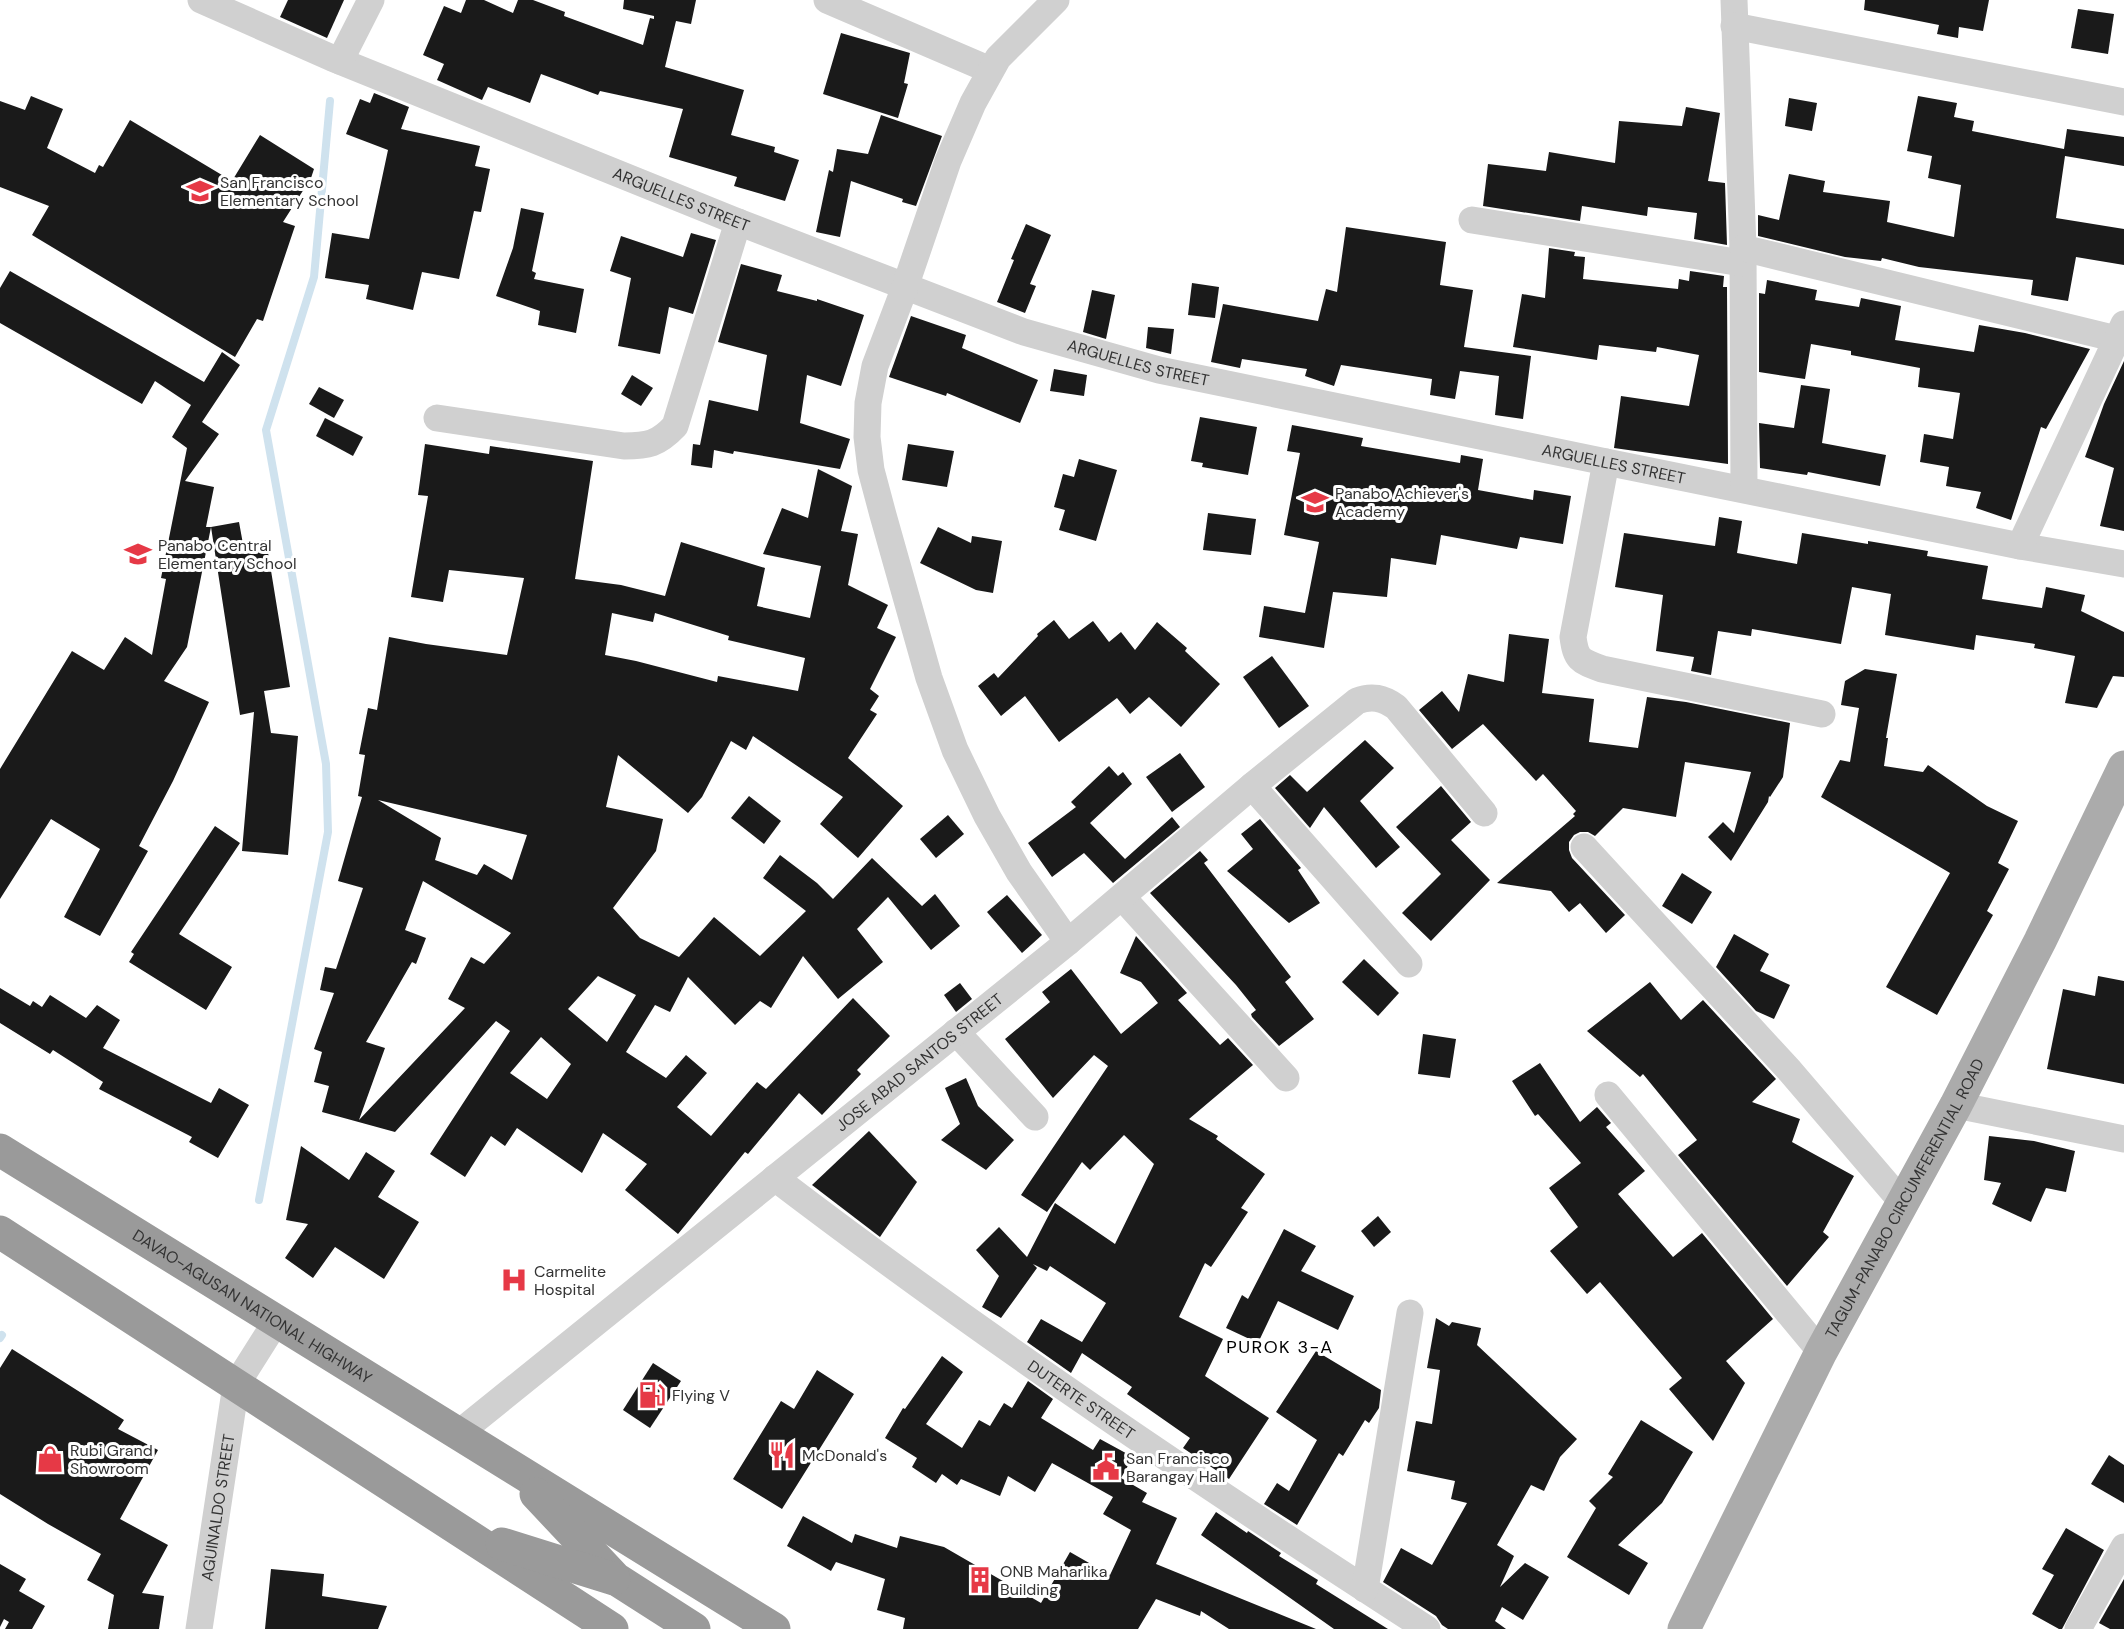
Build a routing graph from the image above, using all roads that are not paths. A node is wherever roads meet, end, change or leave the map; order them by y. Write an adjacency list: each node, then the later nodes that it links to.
1 (201, 0): 6 (street, ARGUELLES STREET)
2 (371, 0): 6 (street)
3 (827, 0): 7 (street)
4 (1056, 0): 7 (street)
5 (1734, 13): 8 (street); 11 (street)
6 (340, 61): 10 (street, ARGUELLES STREET)
7 (990, 70): 12 (street)
8 (2124, 102)
9 (1472, 220): 11 (street)
10 (738, 222): 12 (street, ARGUELLES STREET); 14 (street)
11 (1743, 255): 13 (street); 16 (street)
12 (905, 287): 15 (street, ARGUELLES STREET); 25 (street)
13 (2121, 331): 17 (street)
14 (437, 418)
15 (1606, 462): 16 (street, ARGUELLES STREET); 19 (street)
16 (1744, 489): 17 (street, ARGUELLES STREET)
17 (2020, 546): 18 (street, ARGUELLES STREET)
18 (2124, 564)
19 (1822, 714)
20 (2124, 767): 30 (main road, TAGUM-PANABO CIRCUMFERENTIAL ROAD)
21 (1252, 786): 22 (street, JOSE ABAD SANTOS STREET); 24 (street, JOSE ABAD SANTOS STREET); 26 (street)
22 (1484, 813)
23 (1584, 847): 35 (street)
24 (1122, 897): 25 (street, JOSE ABAD SANTOS STREET); 28 (street)
25 (1068, 942): 27 (street, JOSE ABAD SANTOS STREET)
26 (1409, 964)
27 (956, 1032): 31 (street); 34 (street, JOSE ABAD SANTOS STREET)
28 (1286, 1078)
29 (1608, 1095): 39 (street)
30 (1956, 1105): 32 (street); 35 (main road, TAGUM-PANABO CIRCUMFERENTIAL ROAD)
31 (1035, 1117)
32 (2124, 1139)
33 (0, 1150): 38 (highway, DAVAO-AGUSAN NATIONAL HIGHWAY)
34 (775, 1178): 41 (street, JOSE ABAD SANTOS STREET); 46 (street, DUTERTE STREET)
35 (1903, 1203): 39 (main road, TAGUM-PANABO CIRCUMFERENTIAL ROAD)
36 (0, 1232): 40 (highway, DAVAO-AGUSAN NATIONAL HIGHWAY)
37 (1410, 1313): 46 (street)
38 (277, 1320): 40 (street); 41 (highway, DAVAO-AGUSAN NATIONAL HIGHWAY)
39 (1821, 1352): 52 (main road, TAGUM-PANABO CIRCUMFERENTIAL ROAD)
40 (236, 1385): 43 (highway, DAVAO-AGUSAN NATIONAL HIGHWAY); 47 (street, AGUINALDO STREET)
41 (459, 1433): 42 (highway, DAVAO-AGUSAN NATIONAL HIGHWAY)
42 (506, 1462): 45 (highway, DAVAO-AGUSAN NATIONAL HIGHWAY); 50 (highway, DAVAO-AGUSAN NATIONAL HIGHWAY)
43 (463, 1533): 45 (highway, DAVAO-AGUSAN NATIONAL HIGHWAY); 48 (highway, DAVAO-AGUSAN NATIONAL HIGHWAY)
44 (2124, 1546): 53 (street)
45 (616, 1579): 49 (highway, DAVAO-AGUSAN NATIONAL HIGHWAY)
46 (1365, 1589): 51 (street, DUTERTE STREET)
47 (199, 1629)
48 (612, 1629)
49 (694, 1629)
50 (774, 1629)
51 (1427, 1629)
52 (1684, 1629)
53 (2078, 1629)

